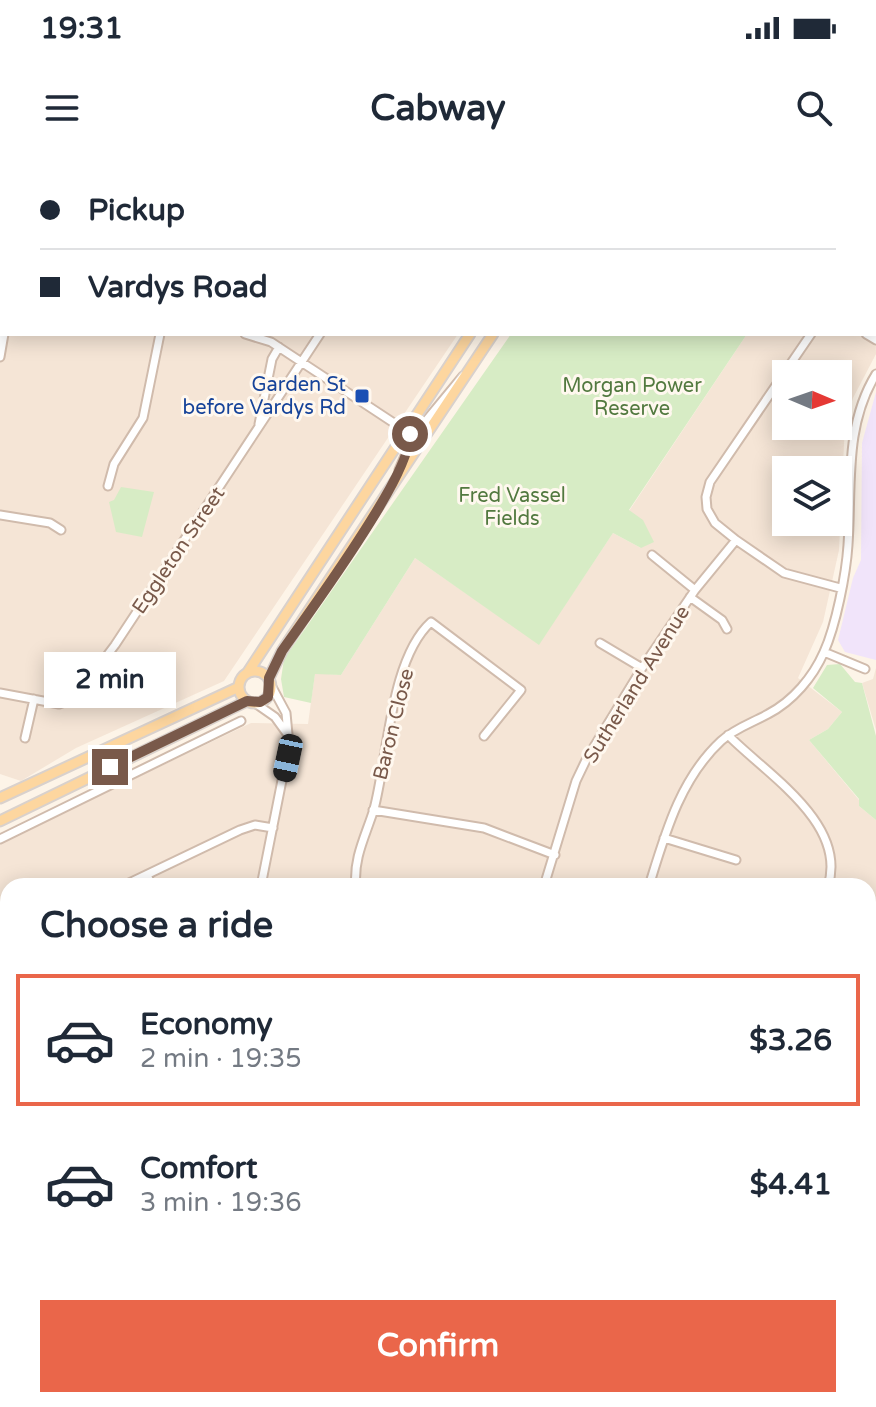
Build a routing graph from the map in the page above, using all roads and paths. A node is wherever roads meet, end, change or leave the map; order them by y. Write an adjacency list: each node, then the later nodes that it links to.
1 (4, 336): 10 (street)
2 (160, 336): 17 (street)
3 (250, 336): 9 (street)
4 (276, 336): 9 (street)
5 (319, 336): 11 (street, Eggleton Street)
6 (469, 336): 15 (main road)
7 (492, 336): 12 (main road)
8 (810, 336): 22 (street)
9 (275, 345): 11 (street); 14 (street)
10 (0, 357)
11 (301, 362): 14 (street, Eggleton Street); 15 (street)
12 (468, 373): 15 (street); 18 (main road)
13 (876, 374): 16 (street)
14 (258, 430): 32 (street, Eggleton Street)
15 (406, 431): 18 (street); 31 (main road)
16 (852, 467)
17 (108, 486)
18 (391, 491): 33 (main road)
19 (0, 515): 20 (street)
20 (61, 530)
21 (848, 536): 24 (street)
22 (736, 540): 24 (street); 25 (street, Sutherland Avenue)
23 (652, 555): 25 (street)
24 (840, 588): 28 (street)
25 (693, 594): 26 (street); 29 (street, Sutherland Avenue)
26 (727, 629)
27 (600, 643): 29 (street)
28 (824, 652): 30 (street); 40 (street)
29 (642, 668): 50 (street, Sutherland Avenue)
30 (865, 669)
31 (248, 672): 33 (main road); 34 (main road)
32 (94, 675): 36 (street); 37 (street, Eggleton Street)
33 (270, 683): 38 (main road); 42 (street)
34 (239, 687): 38 (main road); 44 (main road)
35 (0, 693): 37 (street, Eggleton Street)
36 (119, 695)
37 (34, 699): 43 (street)
38 (251, 702): 42 (street); 46 (main road)
39 (241, 721): 49 (street)
40 (728, 735): 48 (street); 59 (street)
41 (484, 736): 45 (street, Baron Close)
42 (289, 737): 47 (street)
43 (25, 738)
44 (0, 798)
45 (373, 810): 50 (street); 56 (street)
46 (0, 821)
47 (273, 828): 52 (street); 55 (street)
48 (664, 838): 51 (street); 58 (street)
49 (0, 839)
50 (555, 855): 57 (street, Sutherland Avenue)
51 (736, 860)
52 (147, 875): 53 (street); 54 (street)
53 (140, 878)
54 (148, 878)
55 (263, 878)
56 (357, 878)
57 (547, 878)
58 (652, 878)
59 (830, 878)

